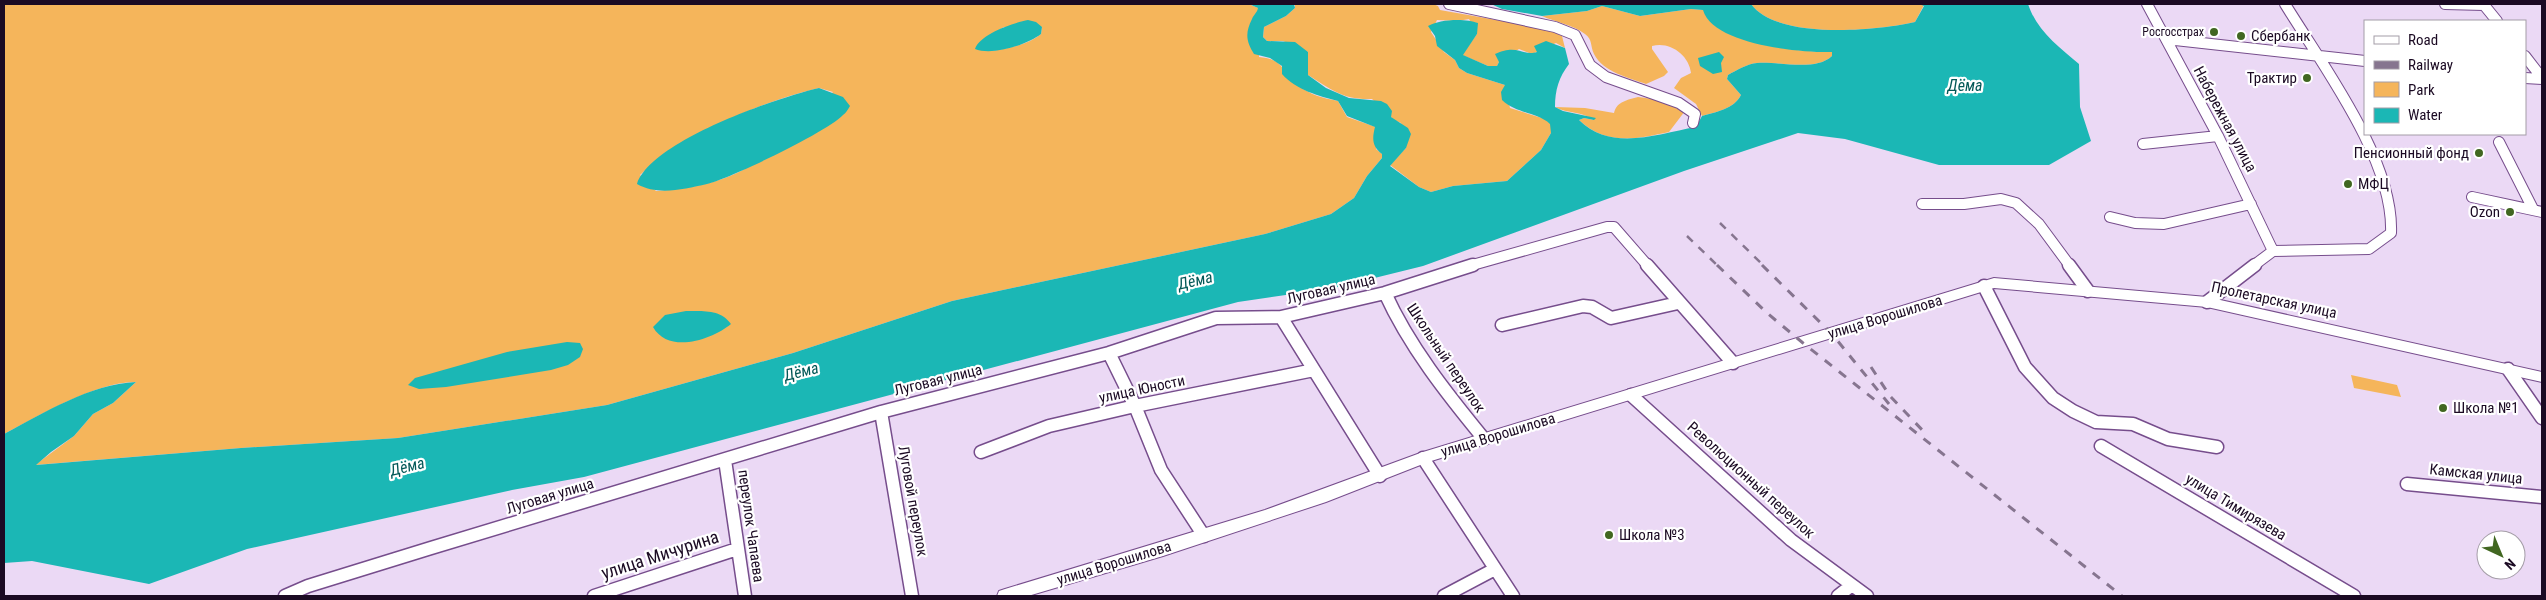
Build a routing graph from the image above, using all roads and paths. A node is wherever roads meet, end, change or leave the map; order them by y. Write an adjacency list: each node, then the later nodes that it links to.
1 (1448, 4): 12 (street)
2 (2147, 4): 6 (street, Набережная улица)
3 (2285, 4): 7 (street)
4 (2445, 4): 5 (street)
5 (2496, 20)
6 (2166, 38): 7 (street); 15 (street, Набережная улица)
7 (2316, 55): 9 (street); 13 (street)
8 (2526, 57): 11 (street)
9 (2364, 60)
10 (2526, 78): 11 (street)
11 (2542, 79)
12 (1693, 123)
13 (2364, 133)
14 (2365, 135): 23 (street)
15 (2218, 136): 17 (street); 20 (street, Набережная улица)
16 (2498, 142): 21 (street)
17 (2143, 144)
18 (2472, 197): 21 (street)
19 (1922, 204): 25 (street)
20 (2251, 204): 22 (street); 23 (street, Набережная улица)
21 (2538, 210)
22 (2110, 217)
23 (2273, 251): 27 (street)
24 (1989, 285): 25 (street, Пролетарская улица); 32 (street, улица Ворошилова); 42 (street)
25 (2088, 292): 27 (street, Пролетарская улица)
26 (1385, 293): 28 (street, Луговая улица); 29 (street, Луговая улица); 40 (street, Школьный переулок)
27 (2207, 302): 33 (street, Пролетарская улица)
28 (1678, 303): 30 (street); 32 (street)
29 (1281, 317): 31 (street, Луговая улица); 34 (street)
30 (1502, 325)
31 (1109, 353): 37 (street); 38 (street, Луговая улица)
32 (1733, 363): 36 (street, улица Ворошилова)
33 (2508, 369): 35 (street, Пролетарская улица); 39 (street)
34 (1314, 370): 37 (street, улица Юности); 46 (street)
35 (2542, 377)
36 (1631, 395): 40 (street, улица Ворошилова); 52 (street, Революционный переулок)
37 (1135, 406): 43 (street, улица Юности); 49 (street)
38 (881, 412): 45 (street, Луговая улица); 57 (street, Луговой переулок)
39 (2542, 418)
40 (1484, 439): 44 (street, улица Ворошилова)
41 (2101, 446): 63 (street, улица Тимирязева)
42 (2217, 448)
43 (981, 452)
44 (1423, 458): 46 (street, улица Ворошилова); 51 (street)
45 (725, 460): 50 (street, переулок Чапаева); 53 (street, Луговая улица)
46 (1380, 476): 49 (street, улица Ворошилова)
47 (2406, 484): 48 (street, Камская улица)
48 (2542, 497)
49 (1204, 536): 58 (street, улица Ворошилова)
50 (737, 549): 55 (street, улица Мичурина); 56 (street, переулок Чапаева)
51 (1495, 569): 59 (street); 60 (street)
52 (1852, 584): 61 (street); 62 (street, Революционный переулок)
53 (310, 591): 54 (street, Луговая улица)
54 (285, 596)
55 (594, 596)
56 (746, 596)
57 (912, 596)
58 (1005, 596)
59 (1444, 596)
60 (1513, 596)
61 (1838, 596)
62 (1867, 596)
63 (2354, 596)

